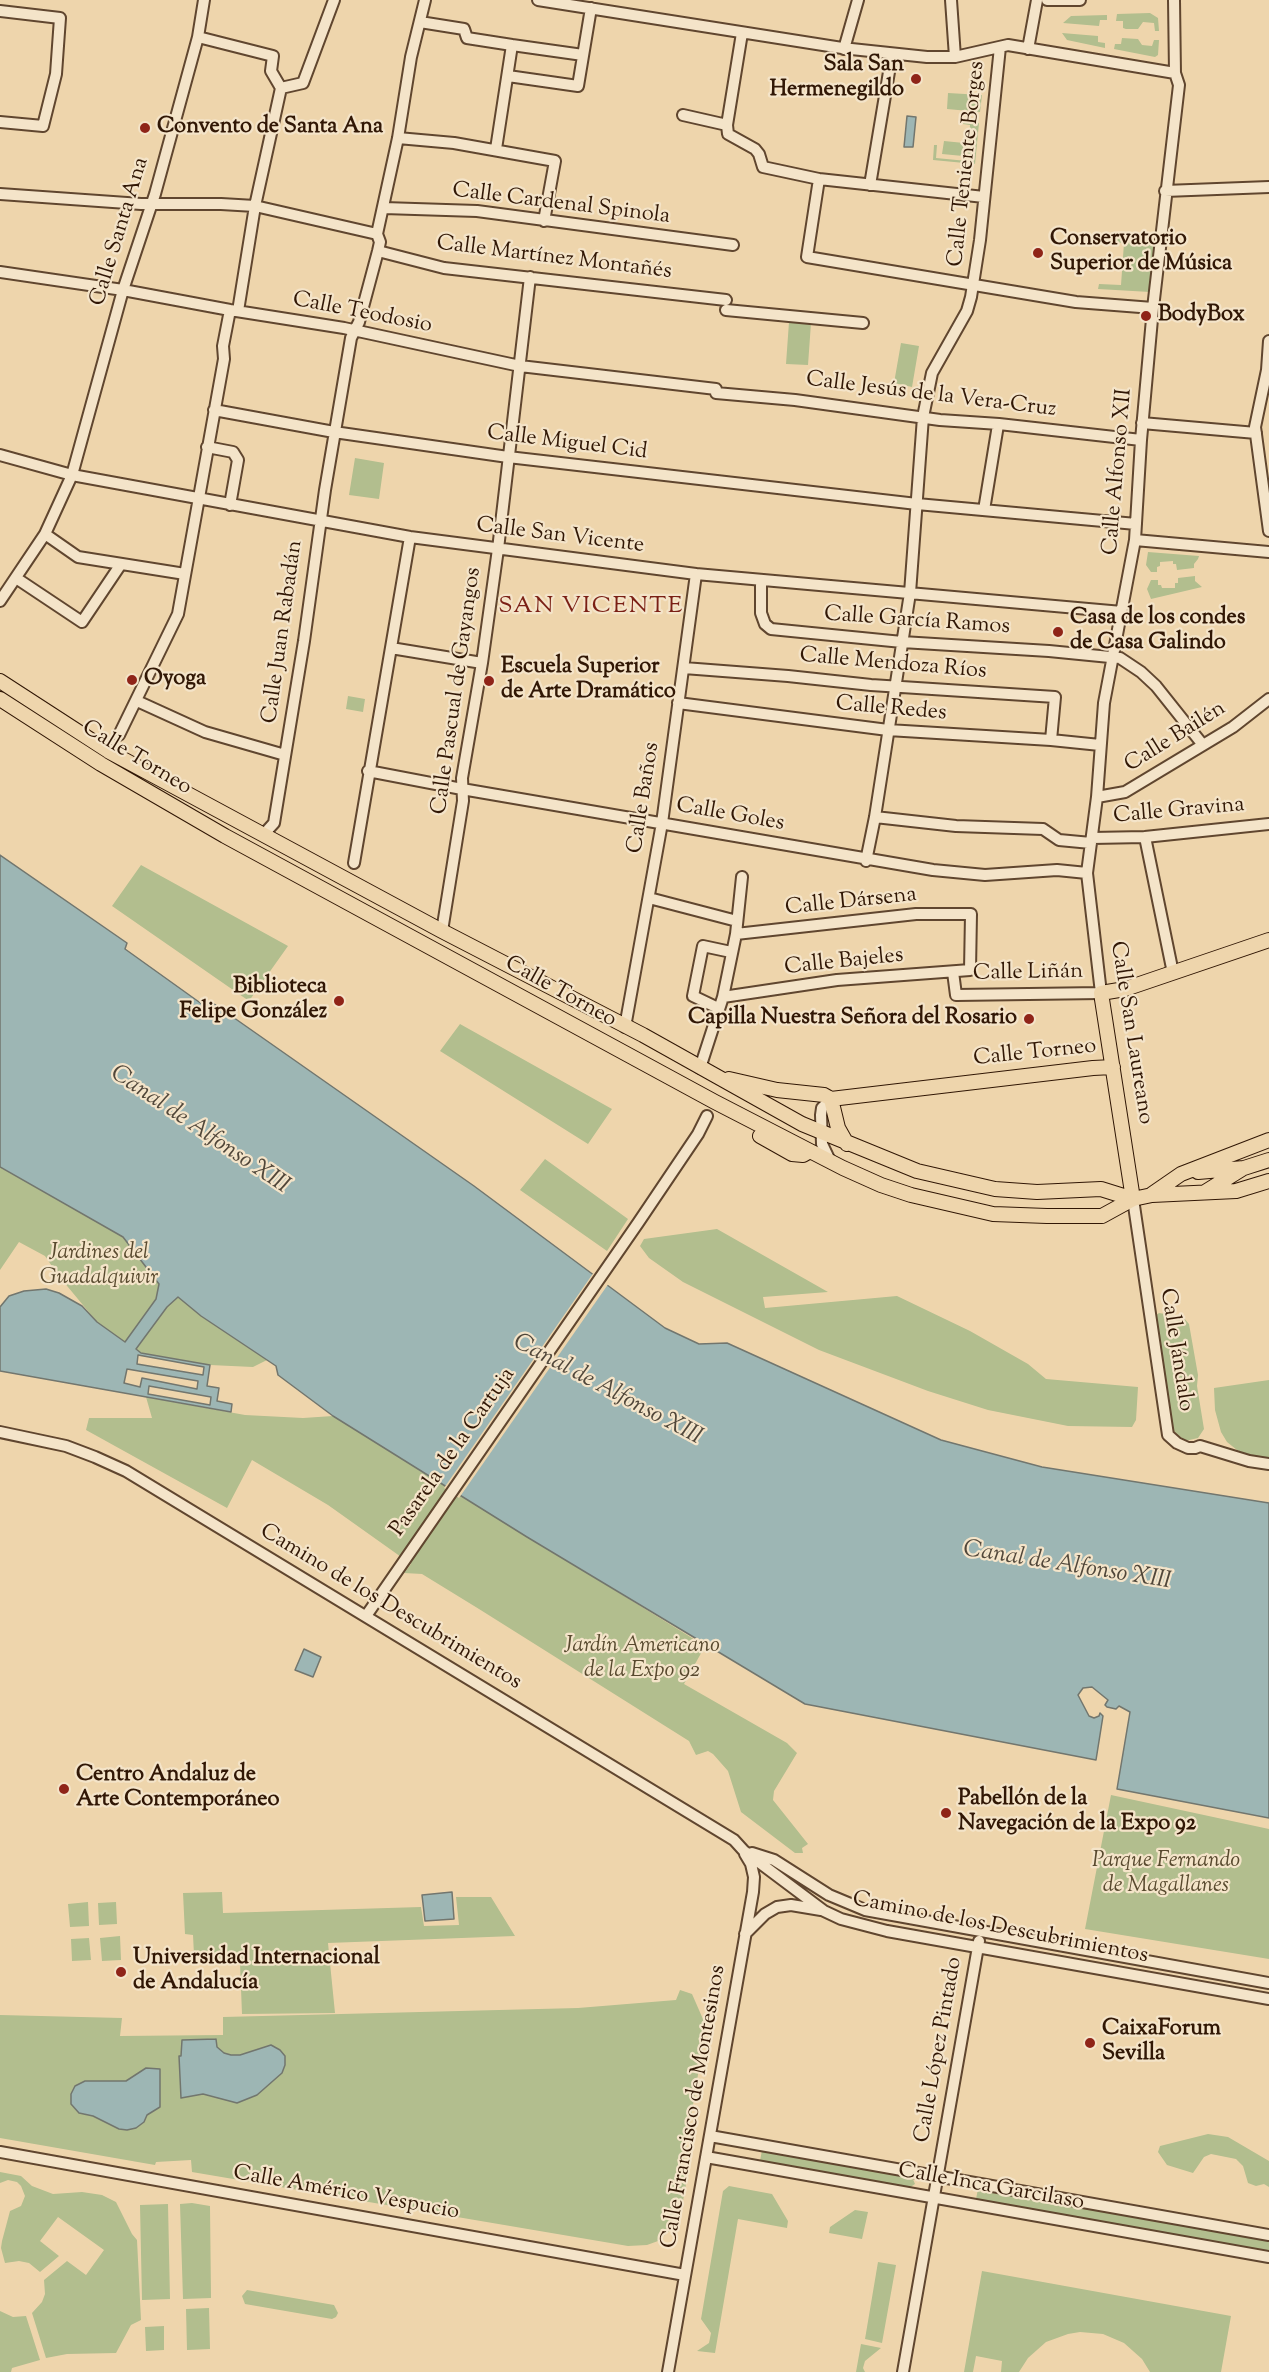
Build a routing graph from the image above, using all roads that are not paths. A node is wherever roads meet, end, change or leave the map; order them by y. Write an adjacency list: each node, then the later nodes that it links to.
1 (204, 0): 15 (street, Calle Santa Ana)
2 (334, 0): 25 (street)
3 (425, 0): 13 (street, Calle Juan Rabadán)
4 (538, 0): 11 (street)
5 (858, 0): 18 (street)
6 (951, 0): 22 (street)
7 (1037, 0): 19 (street)
8 (1047, 0): 9 (street)
9 (1080, 0)
10 (1174, 0): 23 (street, Calle Alfonso XII)
11 (591, 8): 14 (street); 21 (street)
12 (0, 11): 27 (street)
13 (420, 22): 16 (street); 29 (street, Calle Juan Rabadán)
14 (742, 33): 18 (street); 28 (street)
15 (198, 37): 25 (street); 37 (street, Calle Santa Ana)
16 (512, 45): 21 (street); 24 (street)
17 (1004, 46): 19 (street); 22 (street); 36 (street, Calle Teniente Borges)
18 (844, 49): 20 (street)
19 (1028, 49): 23 (street)
20 (892, 54): 22 (street); 32 (street)
21 (583, 55): 24 (street)
22 (955, 57)
23 (1175, 73): 34 (street, Calle Alfonso XII)
24 (508, 76): 30 (street)
25 (280, 88): 38 (street)
26 (683, 115): 28 (street)
27 (0, 122)
28 (728, 125): 31 (street)
29 (398, 138): 30 (street); 39 (street, Calle Juan Rabadán)
30 (496, 149): 40 (street)
31 (819, 179): 32 (street); 46 (street)
32 (870, 185): 36 (street)
33 (1269, 187): 34 (street)
34 (1165, 191): 48 (street, Calle Alfonso XII)
35 (0, 194): 37 (street)
36 (984, 197): 46 (street, Calle Teniente Borges)
37 (152, 203): 38 (street); 47 (street, Calle Santa Ana)
38 (255, 206): 41 (street); 49 (street)
39 (384, 208): 40 (street, Calle Cardenal Spinola); 41 (street, Calle Juan Rabadán)
40 (544, 221): 42 (street, Calle Cardenal Spinola)
41 (377, 234): 43 (street, Calle Juan Rabadán)
42 (733, 245)
43 (378, 251): 45 (street, Calle Martínez Montañés); 51 (street, Calle Juan Rabadán)
44 (0, 272): 47 (street, Calle Teodosio)
45 (530, 278): 50 (street, Calle Martínez Montañés); 53 (street, Calle Pascual de Gayangos)
46 (973, 285): 48 (street); 57 (street, Calle Teniente Borges)
47 (123, 290): 49 (street, Calle Teodosio); 66 (street, Calle Santa Ana)
48 (1153, 308): 58 (street, Calle Alfonso XII)
49 (234, 311): 51 (street, Calle Teodosio); 56 (street)
50 (863, 323)
51 (356, 331): 53 (street, Calle Teodosio); 60 (street, Calle Juan Rabadán)
52 (1269, 341): 55 (street)
53 (520, 366): 54 (street, Calle Teodosio); 65 (street, Calle Pascual de Gayangos)
54 (716, 391): 57 (street, Calle Jesús de la Vera-Cruz)
55 (1266, 392): 61 (street)
56 (214, 410): 60 (street, Calle Miguel Cid); 63 (street)
57 (923, 417): 59 (street, Calle Jesús de la Vera-Cruz); 68 (street, Calle Teniente Borges)
58 (1142, 423): 61 (street); 62 (street, Calle Alfonso XII)
59 (998, 425): 62 (street, Calle Jesús de la Vera-Cruz); 70 (street)
60 (334, 432): 65 (street, Calle Miguel Cid); 72 (street, Calle Juan Rabadán)
61 (1256, 433): 71 (street)
62 (1141, 440): 73 (street, Calle Alfonso XII)
63 (207, 447): 67 (street); 69 (street)
64 (0, 455): 66 (street, Calle San Vicente)
65 (508, 458): 68 (street, Calle Miguel Cid); 78 (street, Calle Pascual de Gayangos)
66 (72, 475): 67 (street, Calle San Vicente); 75 (street, Calle Santa Ana)
67 (198, 499): 69 (street, Calle San Vicente); 81 (street)
68 (917, 504): 70 (street, Calle Miguel Cid); 85 (street, Calle Teniente Borges)
69 (230, 505): 72 (street, Calle San Vicente)
70 (984, 510): 73 (street, Calle Miguel Cid)
71 (1268, 513): 74 (street)
72 (320, 522): 76 (street, Calle San Vicente); 104 (street, Calle Juan Rabadán)
73 (1136, 524): 77 (street, Calle Alfonso XII)
74 (1269, 531)
75 (45, 534): 80 (street); 83 (street, Calle Santa Ana)
76 (410, 537): 78 (street, Calle San Vicente); 89 (street)
77 (1135, 540): 79 (street); 87 (street, Calle Alfonso XII)
78 (498, 549): 82 (street, Calle San Vicente); 91 (street, Calle Pascual de Gayangos)
79 (1269, 552)
80 (121, 564): 81 (street); 83 (street)
81 (185, 574): 97 (street)
82 (696, 574): 84 (street, Calle San Vicente); 92 (street, Calle Baños)
83 (16, 578): 86 (street, Calle Santa Ana)
84 (761, 580): 85 (street, Calle San Vicente); 88 (street, Calle García Ramos)
85 (910, 593): 87 (street, Calle San Vicente); 88 (street, Calle Teniente Borges)
86 (0, 601)
87 (1122, 612): 90 (street, Calle Alfonso XII)
88 (902, 642): 90 (street, Calle García Ramos); 94 (street, Calle Teniente Borges)
89 (391, 648): 91 (street); 105 (street)
90 (1112, 658): 102 (street, Calle García Ramos); 103 (street, Calle Alfonso XII)
91 (482, 663): 106 (street, Calle Pascual de Gayangos)
92 (684, 668): 94 (street, Calle Mendoza Ríos); 98 (street, Calle Baños)
93 (0, 681): 111 (main road, Calle Torneo)
94 (896, 687): 99 (street, Calle Teniente Borges); 101 (street, Calle Mendoza Ríos)
95 (0, 699): 137 (main road, Calle Torneo)
96 (1269, 699): 102 (street, Calle Bailén)
97 (137, 701): 100 (street); 104 (street)
98 (678, 703): 99 (street, Calle Redes); 109 (street, Calle Baños)
99 (888, 730): 101 (street, Calle Redes); 108 (street, Calle Teniente Borges)
100 (119, 735)
101 (1051, 740): 103 (street, Calle Redes)
102 (1203, 745): 107 (street, Calle Bailén)
103 (1100, 746): 107 (street, Calle Alfonso XII)
104 (285, 755): 111 (street, Calle Juan Rabadán)
105 (368, 771): 106 (street, Calle Goles); 115 (street)
106 (462, 789): 109 (street, Calle Goles); 120 (street, Calle Pascual de Gayangos)
107 (1097, 797): 113 (street, Calle Alfonso XII)
108 (875, 817): 113 (street, Calle Gravina); 114 (street, Calle Teniente Borges)
109 (662, 823): 114 (street, Calle Goles); 118 (street, Calle Baños)
110 (1269, 824): 112 (street, Calle Gravina)
111 (264, 834): 120 (main road, Calle Torneo)
112 (1145, 837): 113 (street, Calle Gravina); 126 (street)
113 (1091, 841): 116 (street, Calle Alfonso XII)
114 (866, 861): 116 (street, Calle Goles)
115 (354, 863)
116 (1087, 873): 127 (street, Calle San Laureano)
117 (742, 877): 119 (street)
118 (649, 898): 119 (street); 129 (street, Calle Baños)
119 (737, 921): 121 (street)
120 (442, 931): 129 (main road, Calle Torneo)
121 (736, 934): 123 (street); 124 (street, Calle Dársena)
122 (1269, 940): 126 (main road)
123 (731, 952): 128 (street); 128 (street)
124 (970, 970): 125 (street, Calle Bajeles)
125 (953, 972): 127 (street, Calle Liñán); 128 (street, Calle Bajeles)
126 (1173, 972): 127 (main road)
127 (1101, 993): 130 (main road, Calle San Laureano)
128 (720, 1002): 131 (street)
129 (625, 1027): 131 (main road, Calle Torneo)
130 (1113, 1067): 133 (main road, Calle Torneo); 145 (main road, Calle San Laureano)
131 (700, 1068): 132 (main road, Calle Torneo)
132 (713, 1075): 133 (main road, Calle Torneo); 135 (main road, Calle Torneo)
133 (832, 1104): 137 (street); 138 (main road)
134 (705, 1121): 148 (street, Pasarela de la Cartuja)
135 (802, 1124): 137 (main road, Calle Torneo); 137 (main road)
136 (1269, 1140): 141 (main road, Calle Torneo)
137 (821, 1141): 138 (main road, Calle Torneo); 145 (main road, Calle Torneo)
138 (847, 1144): 145 (main road, Calle Torneo)
139 (1269, 1160): 140 (main road, Calle Torneo)
140 (1244, 1168): 141 (main road, Calle Torneo); 143 (main road, Calle Torneo)
141 (1181, 1173): 144 (main road, Calle Torneo)
142 (1269, 1181): 143 (main road, Calle Torneo)
143 (1204, 1193): 144 (main road, Calle Torneo)
144 (1152, 1195): 145 (main road, Calle Torneo)
145 (1133, 1199): 147 (street, Calle Jándalo)
146 (0, 1432): 148 (street, Camino de los Descubrimientos)
147 (1269, 1464)
148 (366, 1616): 149 (street, Camino de los Descubrimientos)
149 (744, 1851): 150 (street, Camino de los Descubrimientos); 151 (street, Camino de los Descubrimientos); 152 (street, Calle Francisco de Montesinos)
150 (824, 1911): 152 (street); 153 (street, Camino de los Descubrimientos)
151 (981, 1932): 153 (street, Calle López Pintado); 154 (street, Camino de los Descubrimientos)
152 (745, 1935): 156 (street, Calle Francisco de Montesinos)
153 (978, 1947): 155 (street, Camino de los Descubrimientos); 159 (street, Calle López Pintado)
154 (1269, 1983)
155 (1269, 1999)
156 (710, 2136): 158 (street, Calle Francisco de Montesinos); 159 (street, Calle Inca Garcilaso)
157 (0, 2152): 163 (street, Calle Américo Vespucio)
158 (706, 2157): 160 (street, Calle Inca Garcilaso); 163 (street, Calle Francisco de Montesinos)
159 (937, 2176): 160 (street, Calle López Pintado); 161 (street, Calle Inca Garcilaso)
160 (934, 2198): 162 (street, Calle Inca Garcilaso); 165 (street, Calle López Pintado)
161 (1269, 2235)
162 (1269, 2257)
163 (685, 2275): 164 (street, Calle Francisco de Montesinos)
164 (668, 2372)
165 (903, 2372)

